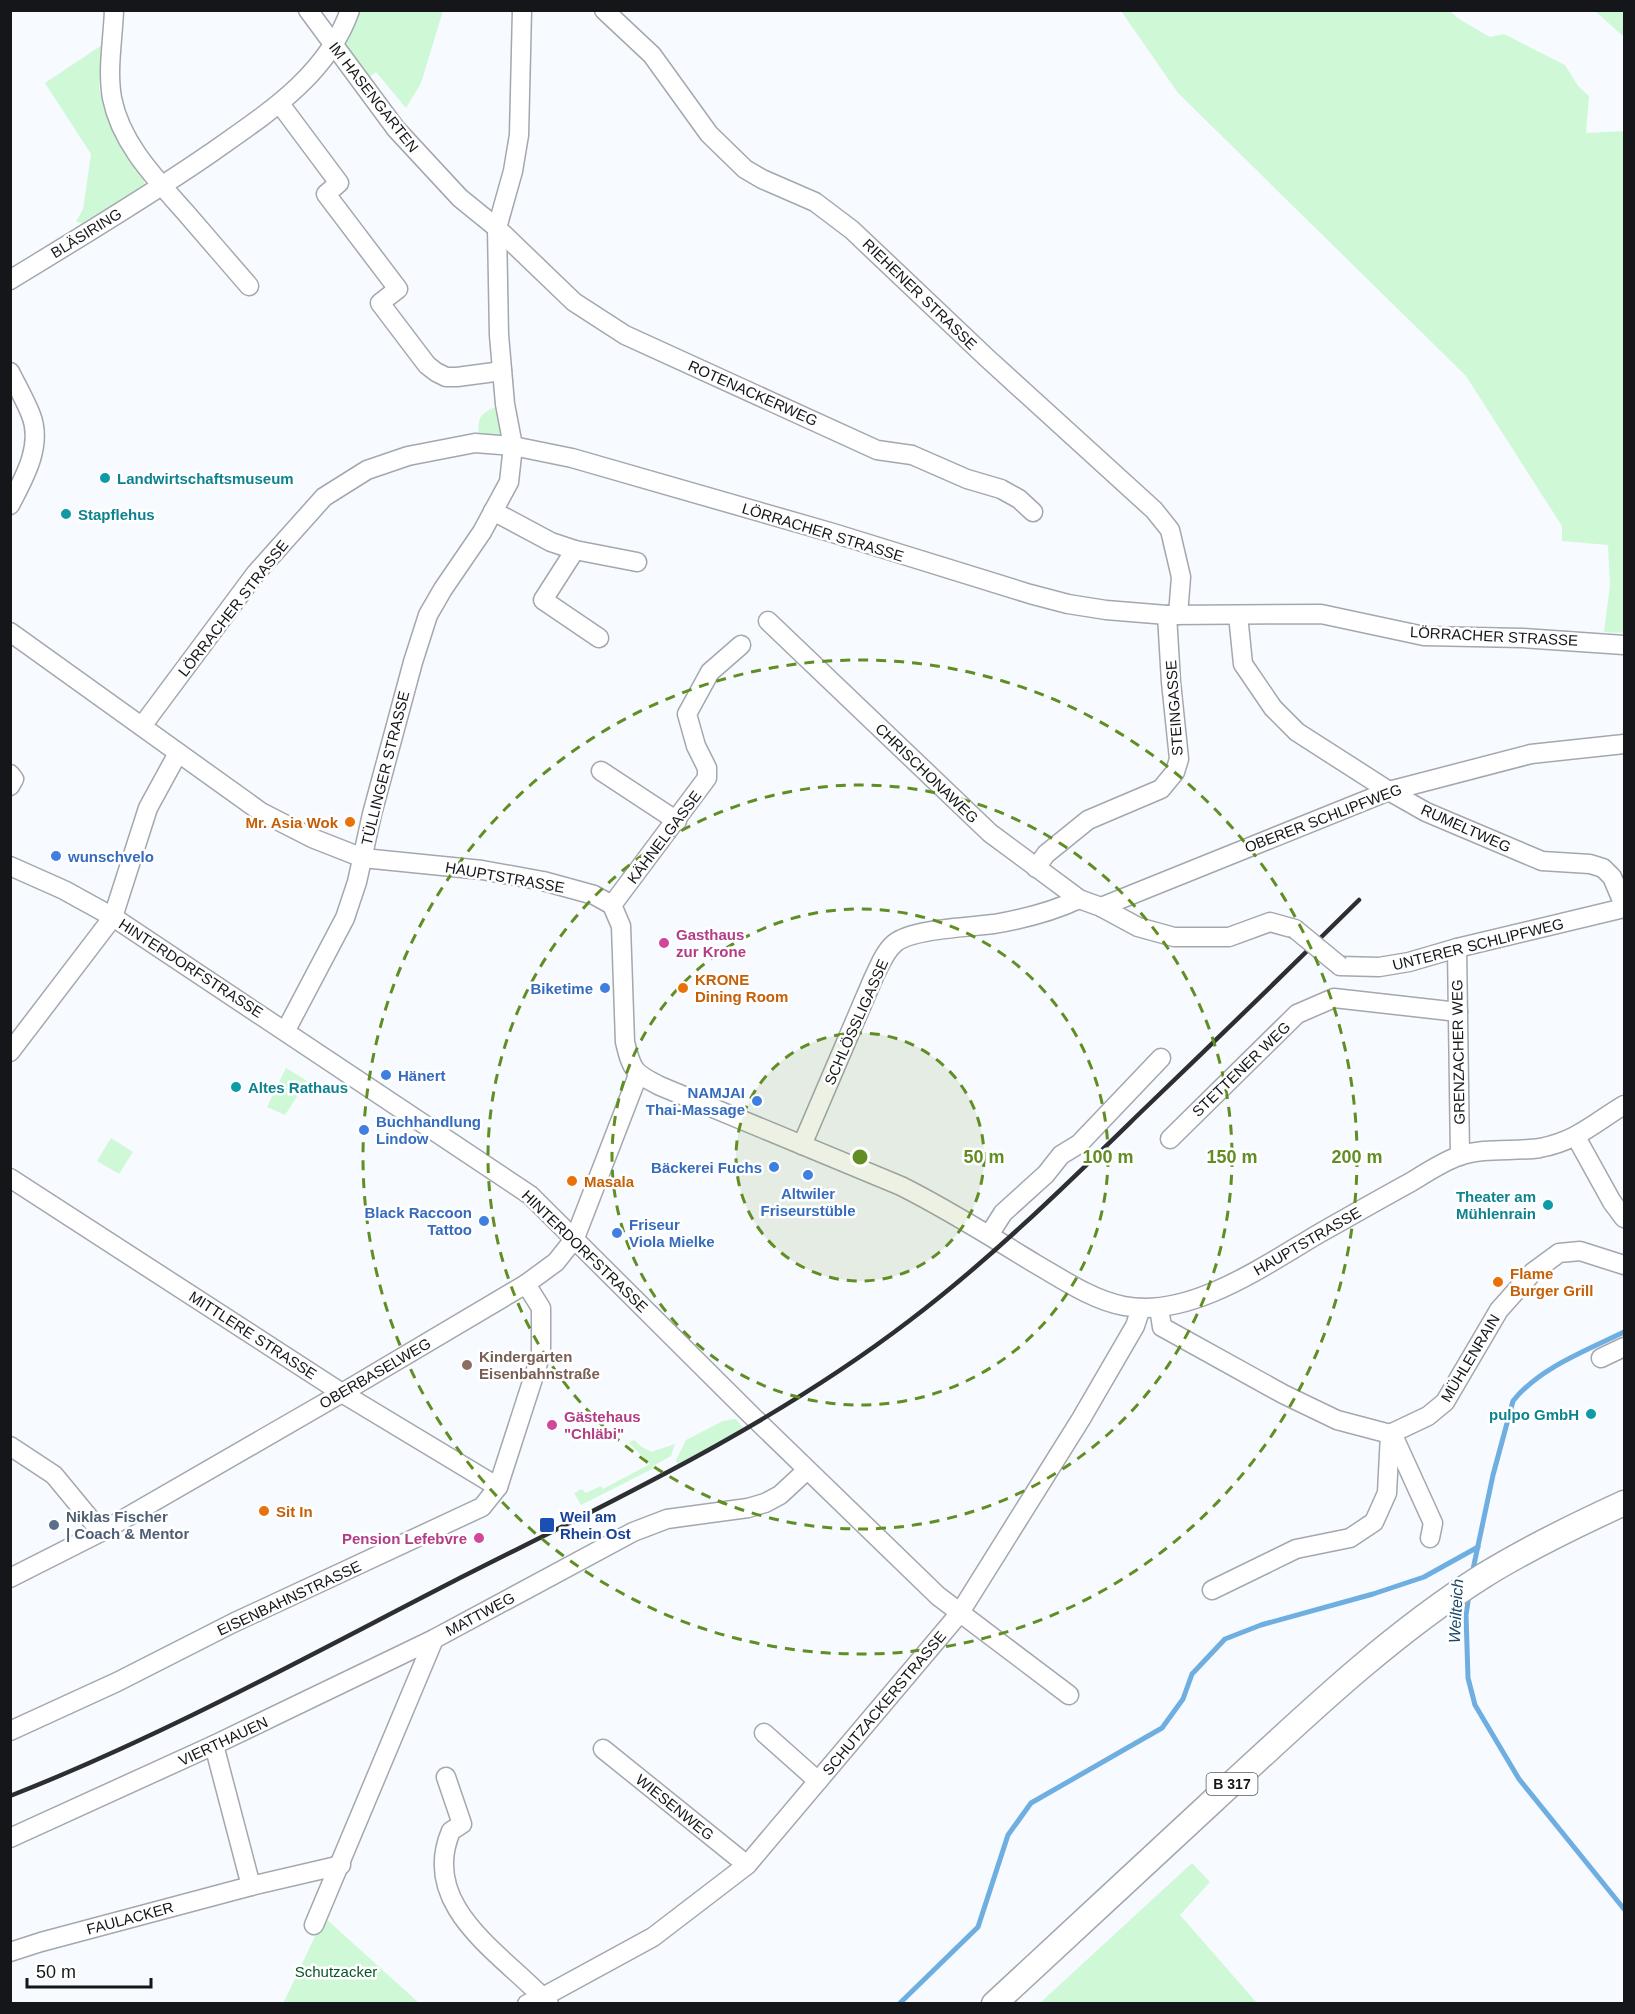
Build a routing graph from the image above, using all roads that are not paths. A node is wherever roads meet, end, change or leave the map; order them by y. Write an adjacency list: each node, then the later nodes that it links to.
1 (114, 10): 8 (street)
2 (308, 10): 6 (street, IM HASENGARTEN)
3 (350, 10): 6 (street, BLÄSIRING)
4 (522, 10): 9 (street, TÜLLINGER STRASSE)
5 (604, 10): 20 (street, RIEHENER STRASSE)
6 (333, 46): 7 (street, BLÄSIRING); 9 (street, IM HASENGARTEN)
7 (280, 104): 8 (street, BLÄSIRING); 12 (street)
8 (162, 186): 10 (street, BLÄSIRING); 11 (street)
9 (497, 228): 12 (street, TÜLLINGER STRASSE); 17 (street, ROTENACKERWEG)
10 (10, 280)
11 (249, 286)
12 (502, 371): 14 (street, TÜLLINGER STRASSE)
13 (10, 372): 15 (street)
14 (513, 446): 16 (street, TÜLLINGER STRASSE); 20 (street, LÖRRACHER STRASSE); 27 (street, LÖRRACHER STRASSE)
15 (10, 505)
16 (493, 511): 18 (street); 35 (street, TÜLLINGER STRASSE)
17 (1033, 512)
18 (575, 550): 19 (street); 24 (street)
19 (637, 562)
20 (1173, 615): 21 (street, LÖRRACHER STRASSE); 37 (street, STEINGASSE)
21 (1238, 615): 26 (street, LÖRRACHER STRASSE); 33 (street, RUMELTWEG)
22 (768, 621): 37 (street, CHRISCHONAWEG)
23 (10, 632): 27 (street, HAUPTSTRASSE)
24 (599, 638)
25 (741, 645): 34 (street, KÄHNELGASSE)
26 (1624, 645)
27 (142, 726): 29 (street, HAUPTSTRASSE)
28 (1624, 744): 33 (street, OBERER SCHLIPFWEG)
29 (178, 753): 35 (street, HAUPTSTRASSE); 42 (street)
30 (601, 771): 34 (street)
31 (10, 774): 32 (street)
32 (10, 786)
33 (1389, 790): 40 (street, OBERER SCHLIPFWEG); 41 (street, RUMELTWEG)
34 (677, 821): 39 (street, KÄHNELGASSE)
35 (363, 858): 39 (street, HAUPTSTRASSE); 45 (street, TÜLLINGER STRASSE)
36 (10, 866): 42 (street, HINTERDORFSTRASSE)
37 (1036, 868): 38 (street, CHRISCHONAWEG)
38 (1078, 899): 40 (street, CHRISCHONAWEG); 52 (street, SCHLÖSSLIGASSE)
39 (612, 905): 48 (street)
40 (1101, 907): 43 (street, UNTERER SCHLIPFWEG, bridge)
41 (1624, 907): 43 (street, UNTERER SCHLIPFWEG)
42 (113, 917): 45 (street, HINTERDORFSTRASSE); 46 (street)
43 (1456, 948): 44 (street, GRENZACHER WEG)
44 (1458, 1012): 51 (street, STETTENER WEG); 53 (street, GRENZACHER WEG)
45 (286, 1030): 57 (street, HINTERDORFSTRASSE)
46 (10, 1052)
47 (1161, 1058): 56 (street)
48 (638, 1075): 52 (street, HAUPTSTRASSE); 57 (street, OBERBASELWEG)
49 (1624, 1105): 50 (street, HAUPTSTRASSE)
50 (1576, 1137): 53 (street, HAUPTSTRASSE); 55 (street)
51 (1170, 1139)
52 (802, 1145): 56 (street, HAUPTSTRASSE)
53 (1460, 1156): 60 (street, HAUPTSTRASSE)
54 (10, 1178): 63 (street, MITTLERE STRASSE)
55 (1624, 1218)
56 (989, 1235): 60 (street, HAUPTSTRASSE)
57 (575, 1238): 59 (street, OBERBASELWEG); 66 (street, HINTERDORFSTRASSE)
58 (1624, 1265): 64 (street, MÜHLENRAIN)
59 (526, 1284): 63 (street, OBERBASELWEG); 67 (street, EISENBAHNSTRASSE)
60 (1150, 1308): 64 (street); 73 (street, SCHUTZACKERSTRASSE)
61 (1624, 1347): 62 (street)
62 (1601, 1358)
63 (342, 1393): 67 (street, MITTLERE STRASSE); 69 (street, OBERBASELWEG)
64 (1391, 1434): 70 (street); 72 (street)
65 (10, 1446): 69 (street)
66 (807, 1470): 73 (street, HINTERDORFSTRASSE); 74 (street, MATTWEG)
67 (498, 1487): 76 (street, EISENBAHNSTRASSE)
68 (1624, 1503): 89 (main road, B 317)
69 (101, 1532): 71 (street, OBERBASELWEG)
70 (1430, 1538)
71 (10, 1578)
72 (1212, 1590)
73 (959, 1614): 75 (street, HINTERDORFSTRASSE); 81 (street, SCHUTZACKERSTRASSE)
74 (434, 1640): 78 (street, VIERTHAUEN); 83 (street, MATTWEG)
75 (1069, 1695)
76 (10, 1731)
77 (764, 1733): 81 (street)
78 (214, 1746): 82 (street, VIERTHAUEN); 85 (street)
79 (603, 1749): 84 (street, WIESENWEG)
80 (446, 1777): 88 (street)
81 (818, 1781): 84 (street, SCHUTZACKERSTRASSE)
82 (10, 1838)
83 (341, 1865): 85 (street, FAULACKER); 86 (street, MATTWEG)
84 (747, 1865): 88 (street, SCHUTZACKERSTRASSE)
85 (251, 1886): 87 (street, FAULACKER)
86 (314, 1925)
87 (10, 1952)
88 (540, 2001)
89 (994, 2004)

